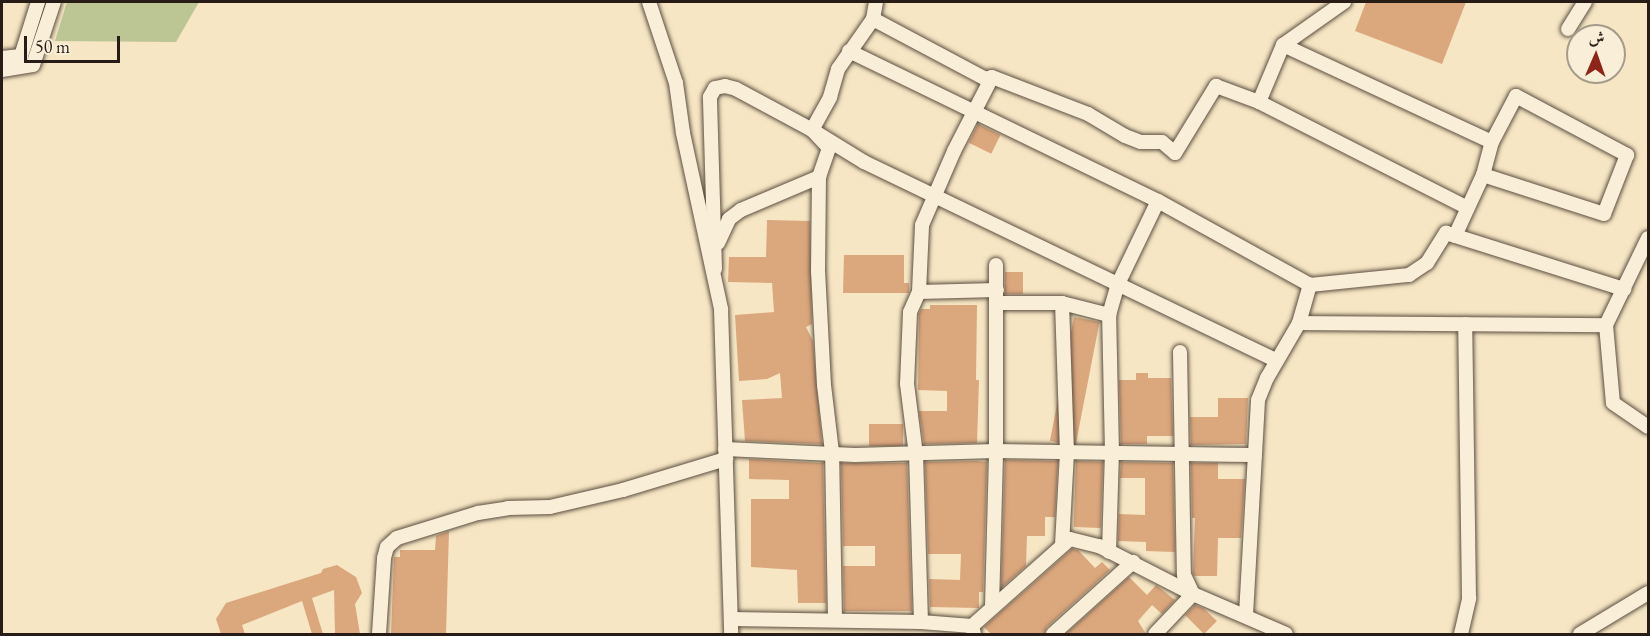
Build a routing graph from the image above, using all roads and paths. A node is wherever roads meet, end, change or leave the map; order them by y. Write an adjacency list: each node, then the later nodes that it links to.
1 (38, 2): 11 (street)
2 (54, 2): 12 (street)
3 (649, 2): 26 (street)
4 (876, 2): 7 (street)
5 (1344, 2): 9 (street)
6 (1585, 2): 8 (street)
7 (873, 19): 10 (street); 13 (street)
8 (1571, 24)
9 (1283, 45): 14 (street); 17 (street)
10 (849, 51): 15 (street); 16 (street)
11 (2, 58)
12 (2, 70)
13 (992, 77): 14 (street); 15 (street)
14 (1259, 102): 22 (street)
15 (976, 112): 20 (street); 21 (street)
16 (812, 130): 19 (street); 20 (street); 26 (street)
17 (1492, 142): 18 (street); 18 (street)
18 (1483, 175): 22 (street)
19 (819, 177): 26 (street); 41 (street)
20 (934, 196): 27 (street); 30 (street)
21 (1158, 201): 27 (street); 28 (street)
22 (1468, 208): 23 (street)
23 (1455, 236): 28 (street); 29 (street)
24 (1648, 238): 29 (street)
25 (996, 265): 31 (street)
26 (715, 269): 44 (street)
27 (1118, 284): 33 (street); 38 (street)
28 (1311, 285): 34 (street)
29 (1624, 289): 36 (street)
30 (919, 292): 31 (street); 46 (street)
31 (997, 296): 32 (street); 40 (street)
32 (1062, 303): 33 (street); 42 (street)
33 (1109, 315): 43 (street)
34 (1299, 323): 35 (street); 38 (street)
35 (1466, 324): 36 (street); 65 (street)
36 (1606, 325): 39 (street)
37 (1180, 352): 45 (street)
38 (1277, 361): 47 (street)
39 (1648, 427)
40 (996, 451): 42 (street); 46 (street); 53 (street)
41 (832, 452): 44 (street); 46 (street); 56 (street)
42 (1067, 453): 43 (street); 48 (street)
43 (1112, 453): 45 (street); 49 (street)
44 (725, 454): 55 (street); 60 (street)
45 (1182, 454): 47 (street); 52 (street)
46 (916, 455): 57 (street)
47 (1255, 455): 54 (street)
48 (1062, 545): 49 (street); 53 (street)
49 (1108, 552): 50 (street)
50 (1133, 562): 52 (street); 62 (street)
51 (1648, 593): 66 (street)
52 (1193, 594): 54 (street); 63 (street)
53 (992, 607): 59 (street)
54 (1246, 615): 64 (street)
55 (731, 619): 56 (street); 61 (street)
56 (835, 621): 58 (street)
57 (921, 622): 58 (street); 59 (street)
58 (890, 628)
59 (973, 630)
60 (380, 634)
61 (731, 634)
62 (1053, 634)
63 (1155, 634)
64 (1286, 634)
65 (1461, 634)
66 (1580, 634)

